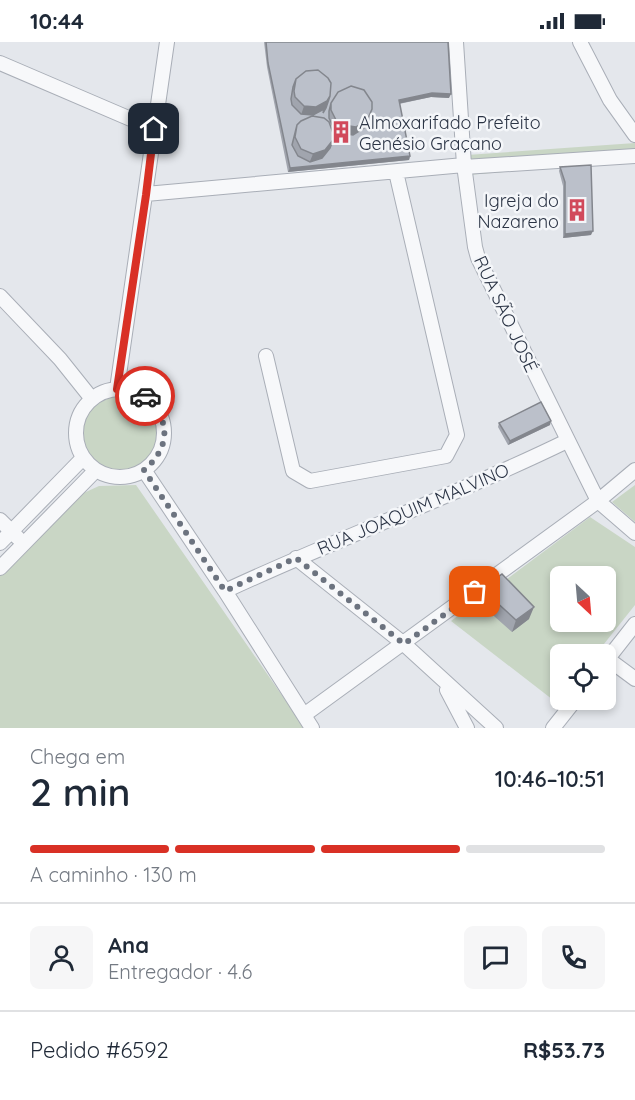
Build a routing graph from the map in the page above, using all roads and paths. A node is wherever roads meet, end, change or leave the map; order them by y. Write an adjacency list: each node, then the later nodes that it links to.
1 (167, 42): 5 (street)
2 (456, 42): 8 (street, RUA SÃO JOSÉ)
3 (580, 42): 6 (street)
4 (0, 63): 5 (street)
5 (154, 129): 10 (street)
6 (635, 135)
7 (635, 156): 8 (street)
8 (464, 166): 9 (street); 15 (street, RUA SÃO JOSÉ)
9 (396, 171): 10 (street); 12 (street)
10 (146, 195): 13 (street)
11 (0, 296): 14 (street)
12 (266, 356)
13 (117, 389): 14 (street); 18 (street)
14 (92, 399): 16 (street)
15 (567, 441): 20 (street, RUA SÃO JOSÉ); 26 (street, RUA JOAQUIM MALVINO)
16 (83, 458): 17 (street); 22 (street)
17 (96, 470): 18 (street); 25 (street)
18 (144, 470): 28 (street)
19 (635, 470): 20 (street)
20 (598, 501): 23 (street); 30 (street)
21 (0, 520): 22 (street)
22 (11, 532): 24 (street); 25 (street)
23 (635, 533)
24 (0, 543)
25 (24, 544): 27 (street)
26 (296, 558): 28 (street, RUA JOAQUIM MALVINO); 30 (street)
27 (0, 568)
28 (225, 591): 36 (street)
29 (635, 624): 31 (street)
30 (404, 644): 34 (street); 36 (street)
31 (616, 648)
32 (616, 666): 33 (street)
33 (635, 679)
34 (443, 681): 38 (street); 39 (street)
35 (567, 710): 40 (street)
36 (304, 716): 37 (street)
37 (312, 728)
38 (466, 728)
39 (496, 728)
40 (553, 728)

